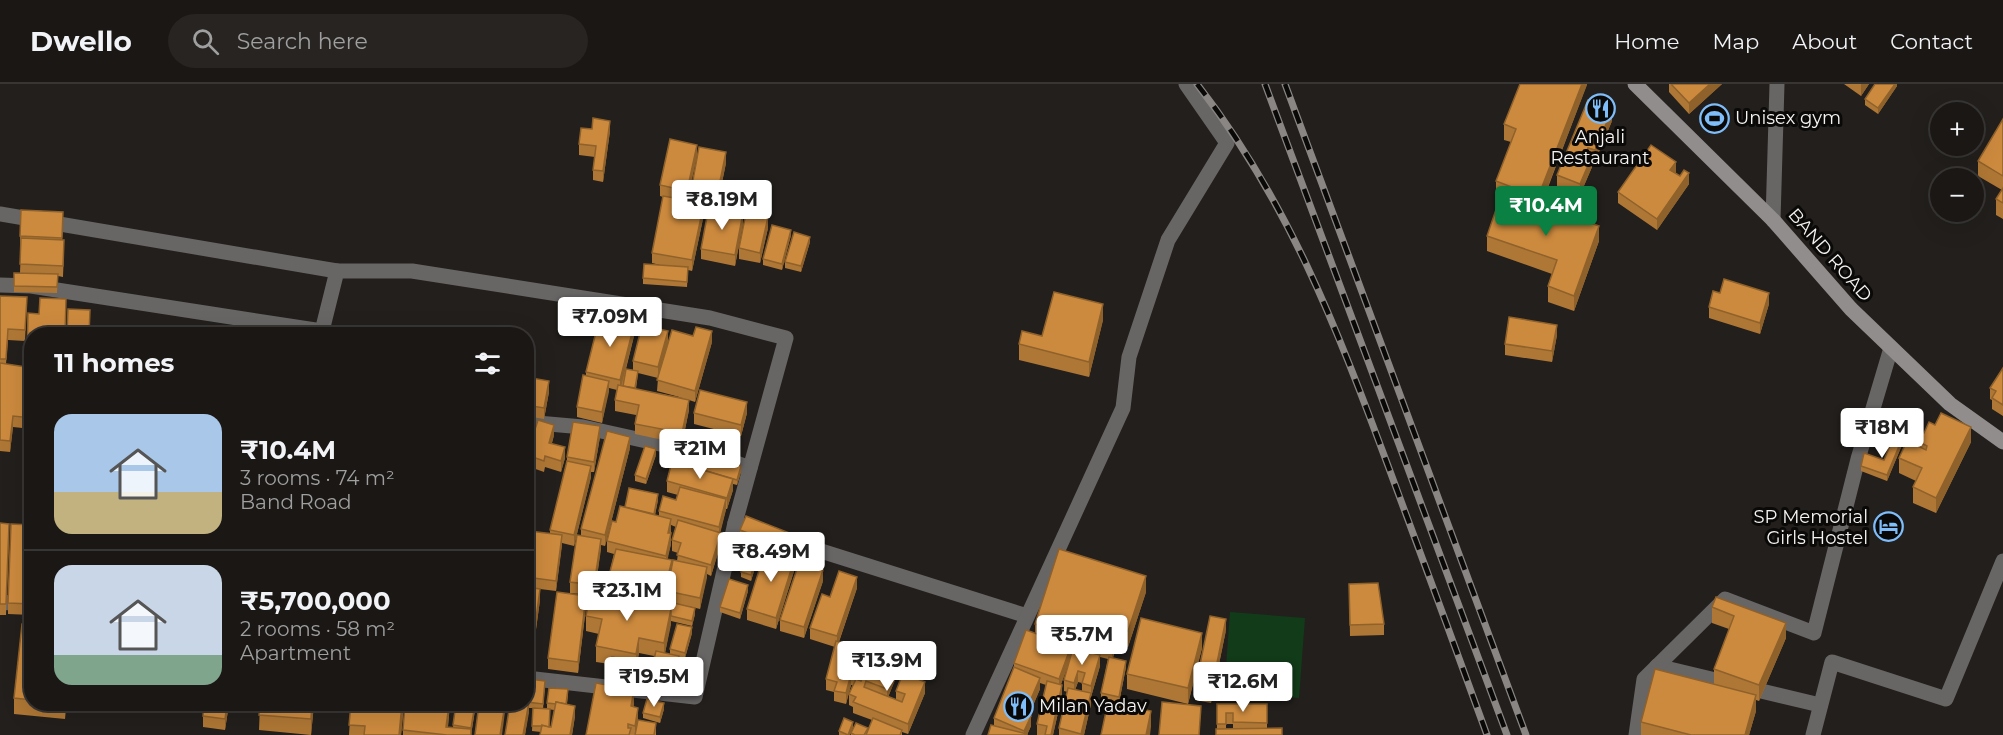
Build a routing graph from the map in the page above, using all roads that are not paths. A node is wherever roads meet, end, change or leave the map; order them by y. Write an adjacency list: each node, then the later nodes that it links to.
1 (1186, 84): 18 (street)
2 (1635, 84): 5 (main road, BAND ROAD)
3 (1777, 84): 5 (street)
4 (0, 214): 6 (street)
5 (1773, 219): 10 (main road, BAND ROAD)
6 (337, 271): 9 (street); 13 (street)
7 (0, 285): 8 (street)
8 (296, 327)
9 (323, 327)
10 (1892, 348): 12 (main road, BAND ROAD); 19 (street)
11 (534, 423): 13 (street)
12 (2003, 442)
13 (750, 468): 14 (street)
14 (735, 523): 18 (street); 20 (street)
15 (2003, 561): 21 (street)
16 (0, 602): 17 (street)
17 (24, 604)
18 (1027, 616): 22 (street)
19 (1657, 666): 21 (street); 23 (street)
20 (534, 679)
21 (1820, 705): 24 (street)
22 (973, 735)
23 (1635, 735)
24 (1813, 735)

